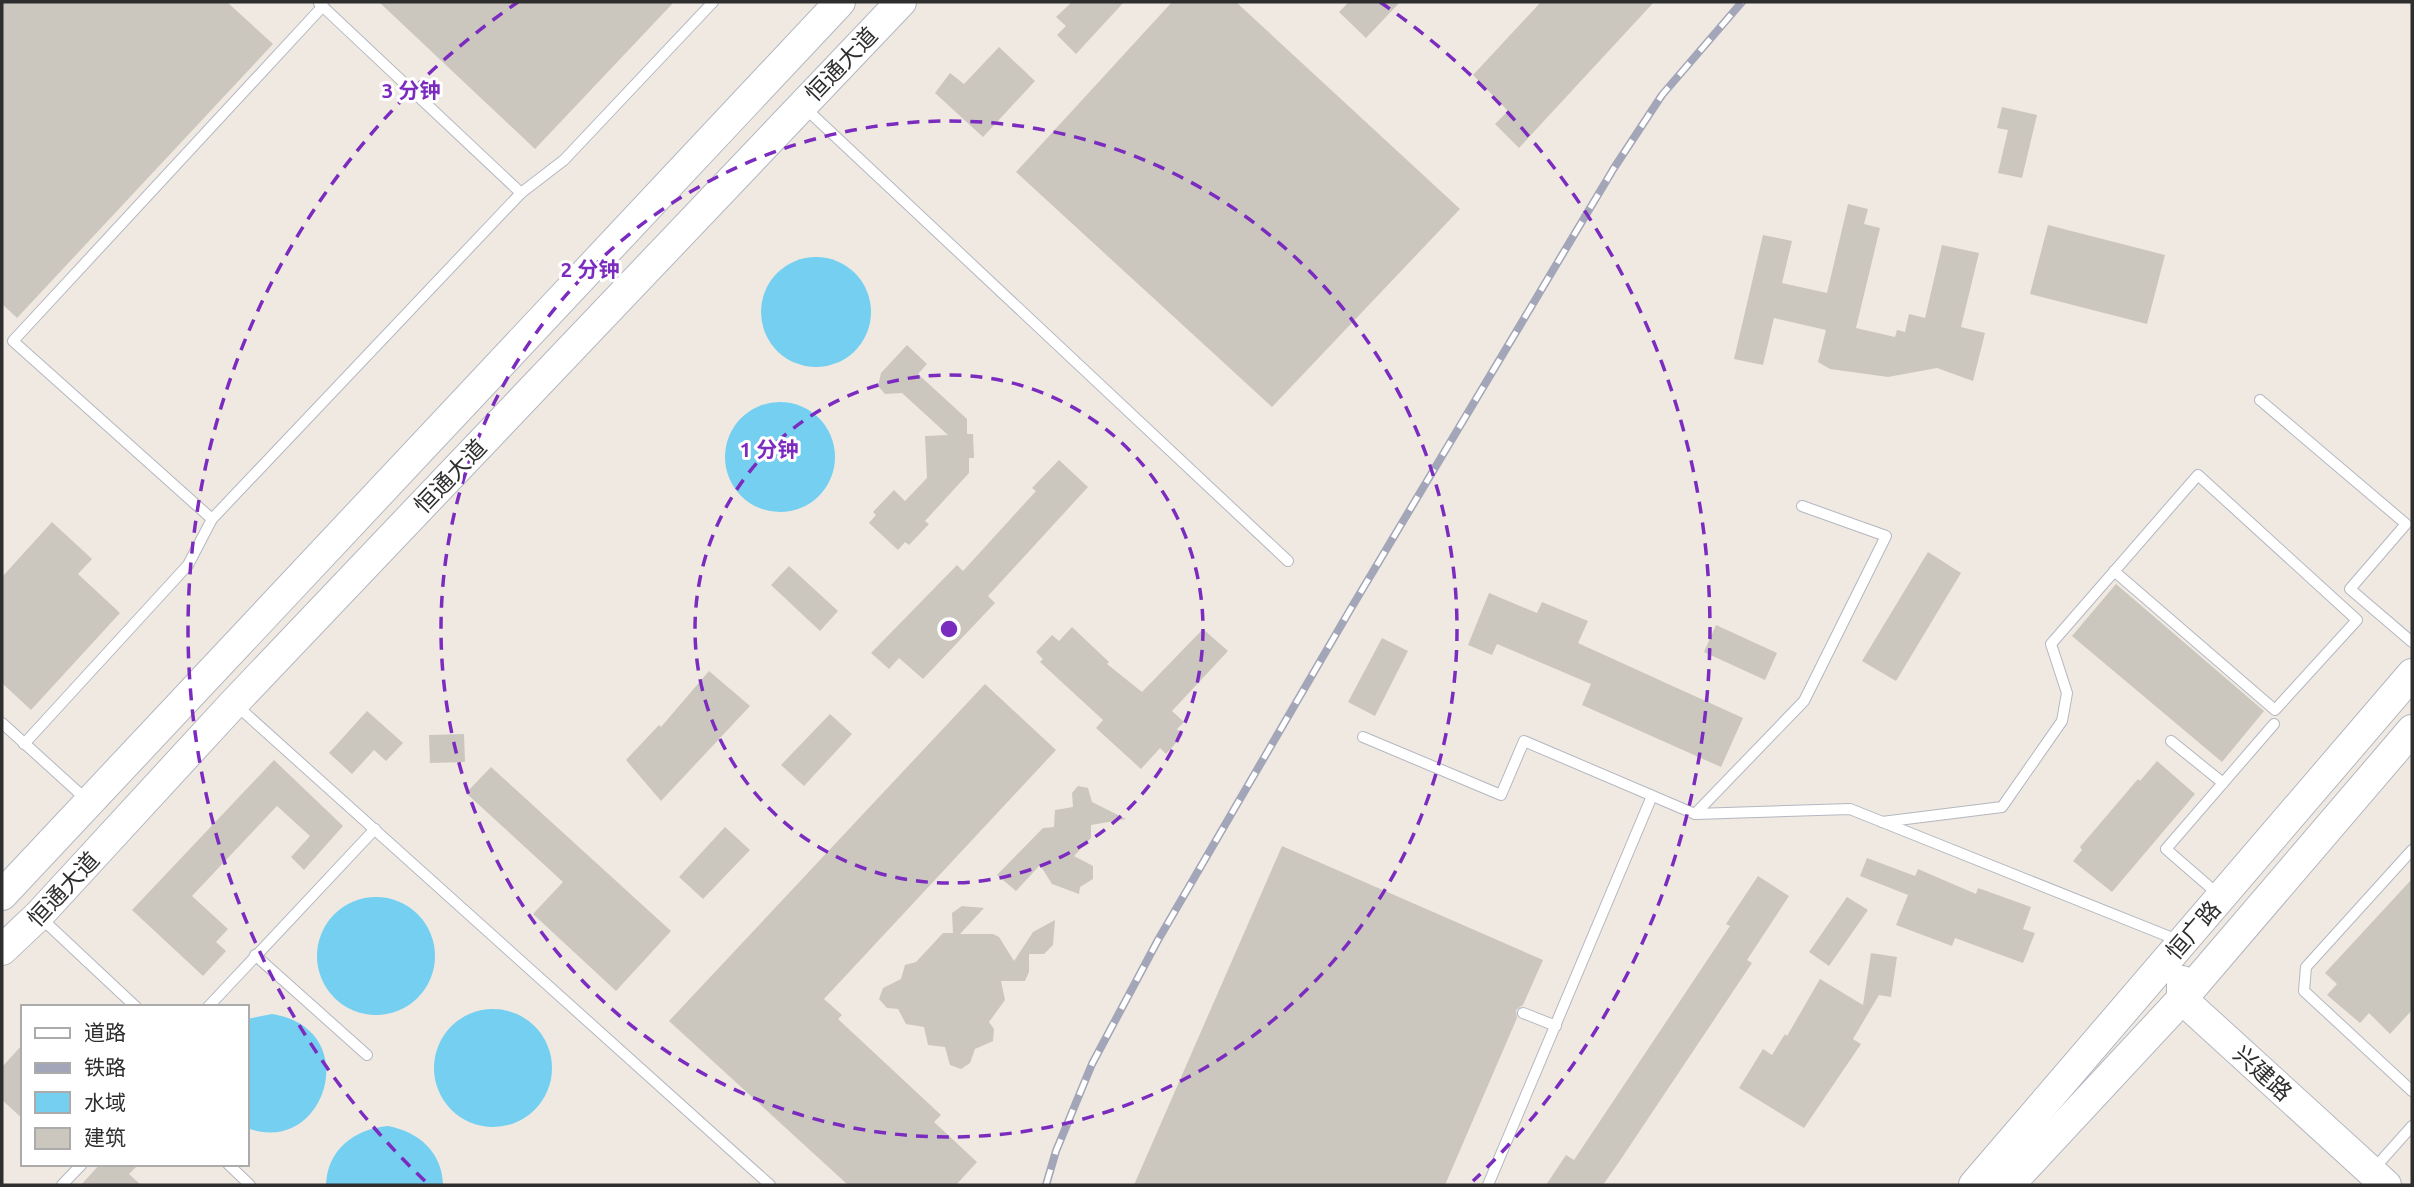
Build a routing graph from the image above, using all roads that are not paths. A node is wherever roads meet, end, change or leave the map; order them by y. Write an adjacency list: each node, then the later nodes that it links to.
1 (713, 2): 6 (lane)
2 (840, 2): 23 (main road, 恒通大道)
3 (901, 2): 5 (main road, 恒通大道)
4 (320, 4): 6 (lane); 9 (lane)
5 (802, 106): 10 (lane); 14 (main road, 恒通大道)
6 (521, 193): 9 (lane)
7 (2260, 400): 12 (lane)
8 (1802, 506): 24 (lane)
9 (212, 519): 20 (lane)
10 (1287, 561)
11 (2114, 571): 11 (lane); 25 (lane)
12 (2412, 642)
13 (2412, 674): 29 (main road, 恒广路)
14 (234, 703): 26 (lane); 30 (main road, 恒通大道)
15 (2, 723): 20 (lane)
16 (2274, 724): 21 (lane)
17 (2412, 732): 34 (main road, 恒广路)
18 (1363, 737): 22 (lane)
19 (2171, 741): 21 (lane)
20 (24, 744): 23 (lane)
21 (2223, 783): 29 (lane)
22 (1652, 796): 24 (lane); 38 (lane)
23 (90, 803): 28 (main road, 恒通大道)
24 (1695, 814): 25 (lane)
25 (1882, 822): 31 (lane)
26 (375, 829): 33 (lane); 47 (lane)
27 (2412, 850): 40 (lane)
28 (2, 895)
29 (2221, 897): 31 (main road, 恒广路)
30 (39, 915): 32 (main road, 恒通大道); 35 (lane)
31 (2182, 942): 34 (main road); 49 (main road, 恒广路)
32 (2, 950)
33 (255, 955): 36 (lane); 39 (lane)
34 (2182, 999): 44 (main road, 兴建路); 50 (main road, 恒广路)
35 (134, 1005)
36 (210, 1005)
37 (1523, 1013): 38 (lane)
38 (1556, 1026): 48 (lane)
39 (367, 1055)
40 (2412, 1091)
41 (2412, 1126): 44 (lane)
42 (80, 1166): 45 (lane)
43 (230, 1166): 46 (lane)
44 (2378, 1178)
45 (62, 1185)
46 (250, 1185)
47 (770, 1185)
48 (1488, 1185)
49 (1974, 1185)
50 (2009, 1185)

